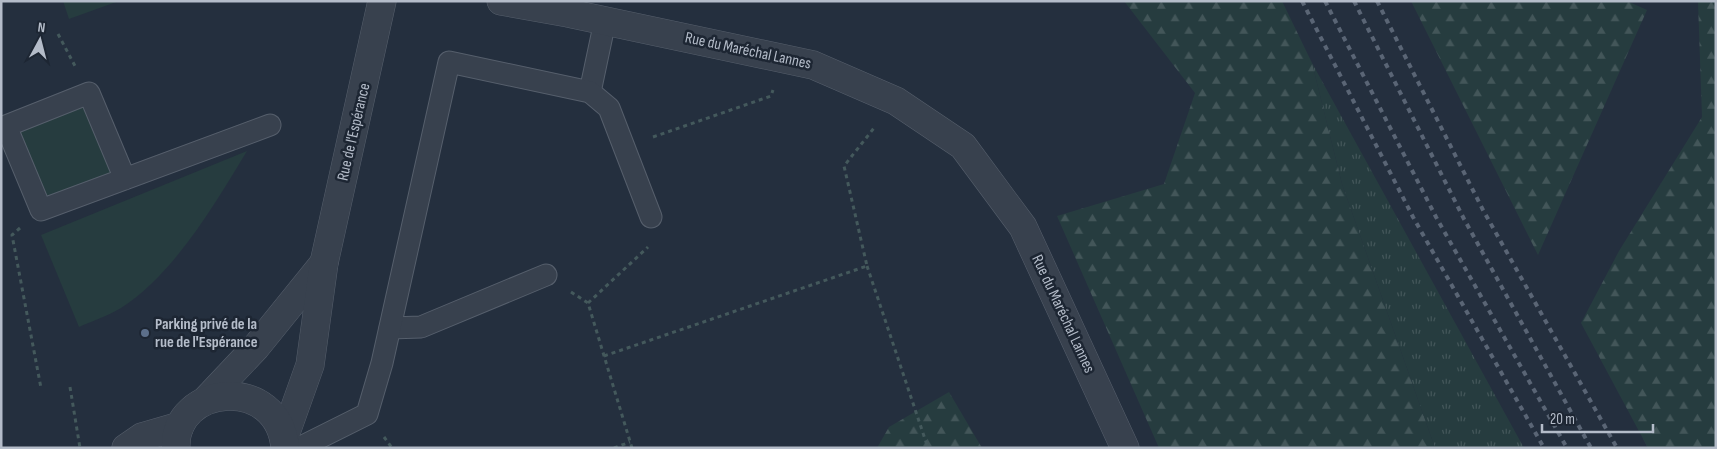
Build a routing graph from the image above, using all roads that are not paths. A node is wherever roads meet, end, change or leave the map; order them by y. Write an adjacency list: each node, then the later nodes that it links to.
1 (382, 1): 8 (street, Rue de l'Espérance)
2 (501, 1): 3 (street, Rue du Maréchal Lannes)
3 (605, 21): 4 (lane); 15 (street, Rue du Maréchal Lannes)
4 (590, 92): 7 (lane); 10 (lane)
5 (270, 125): 6 (lane)
6 (125, 179): 6 (lane)
7 (651, 217)
8 (324, 263): 11 (street, Rue de l'Espérance); 13 (street, Rue de l'Espérance)
9 (546, 275): 10 (lane)
10 (390, 328): 13 (lane)
11 (205, 401): 12 (street, Rue de l'Espérance); 13 (street)
12 (178, 437): 14 (street)
13 (289, 444)
14 (126, 448)
15 (1125, 448)

